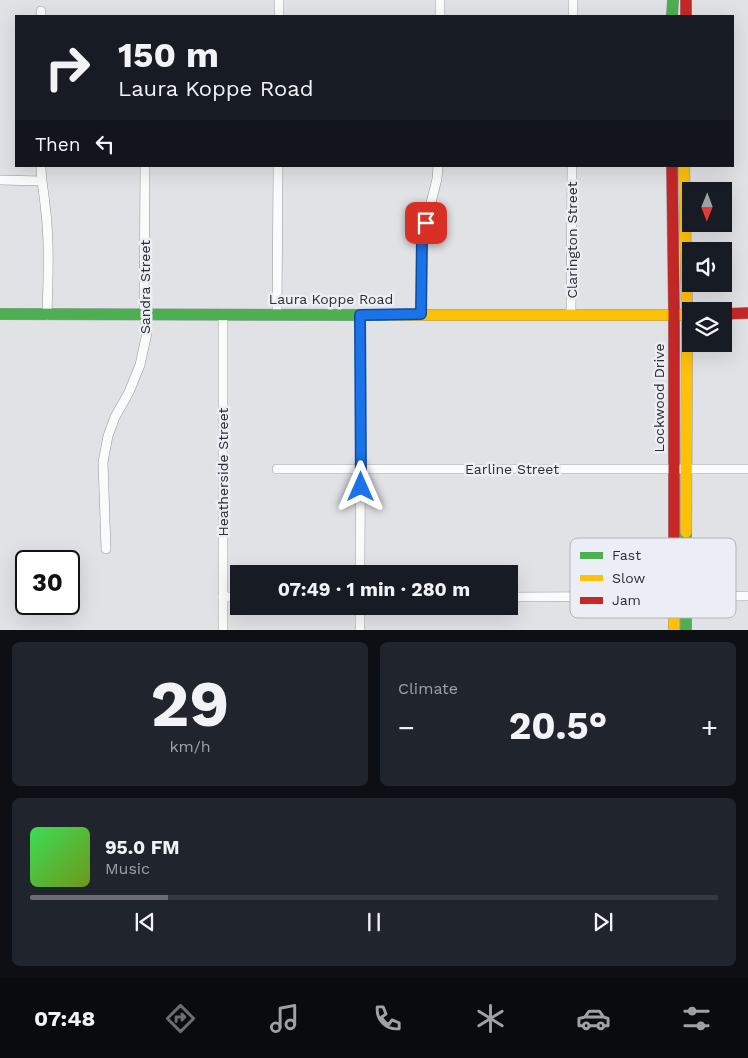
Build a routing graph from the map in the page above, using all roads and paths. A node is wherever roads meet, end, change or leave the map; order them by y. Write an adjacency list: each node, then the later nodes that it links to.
1 (279, 0): 6 (street)
2 (440, 0): 7 (street)
3 (573, 0): 8 (street)
4 (673, 0): 9 (main road)
5 (686, 0): 10 (main road)
6 (279, 15)
7 (440, 15)
8 (573, 15)
9 (672, 15)
10 (686, 15)
11 (41, 167): 19 (street)
12 (144, 167): 30 (street, Sandra Street)
13 (278, 167): 24 (street)
14 (438, 167): 25 (street)
15 (572, 167): 26 (street, Clarington Street)
16 (672, 167): 27 (main road, Lockwood Drive)
17 (684, 167): 20 (main road, Lockwood Drive)
18 (0, 180): 19 (street)
19 (41, 181): 29 (street)
20 (689, 302)
21 (748, 313): 28 (main road)
22 (0, 314): 29 (main road, Laura Koppe Road)
23 (223, 314): 24 (main road, Laura Koppe Road); 30 (main road, Laura Koppe Road); 41 (street, Heatherside Street)
24 (277, 314): 31 (main road, Laura Koppe Road)
25 (421, 314): 26 (main road, Laura Koppe Road); 31 (main road, Laura Koppe Road)
26 (572, 314): 27 (main road, Laura Koppe Road)
27 (674, 314): 32 (main road, Laura Koppe Road); 35 (main road, Lockwood Drive)
28 (732, 314)
29 (47, 315): 30 (main road, Laura Koppe Road)
30 (144, 315): 39 (street, Sandra Street)
31 (360, 315): 37 (street)
32 (682, 315)
33 (687, 352): 35 (main road, Lockwood Drive)
34 (277, 469): 37 (street, Earline Street)
35 (680, 469): 36 (street, Earline Street); 37 (street, Earline Street); 38 (main road, Lockwood Drive)
36 (748, 469)
37 (361, 470): 40 (street)
38 (680, 538)
39 (106, 549)
40 (360, 565)
41 (223, 597): 42 (street); 46 (street, Heatherside Street)
42 (230, 597)
43 (518, 597): 44 (street)
44 (570, 597)
45 (360, 615): 47 (street)
46 (223, 630)
47 (360, 630)

